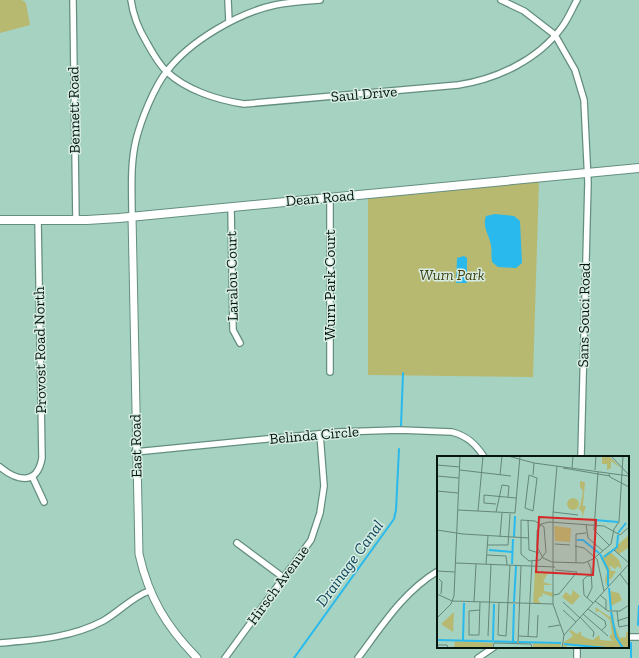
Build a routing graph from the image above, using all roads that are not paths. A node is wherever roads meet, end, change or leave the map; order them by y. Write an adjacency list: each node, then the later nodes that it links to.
1 (72, 0): 17 (street, Bennett Road)
2 (130, 0): 9 (street)
3 (228, 0): 7 (street)
4 (320, 0): 7 (street)
5 (501, 0): 8 (street)
6 (577, 0): 8 (street, Saul Drive)
7 (229, 22): 9 (street)
8 (555, 35): 9 (street, Saul Drive); 11 (street, Sans Souci Road)
9 (166, 71): 14 (street)
10 (639, 168): 11 (main road, Dean Road)
11 (586, 173): 12 (main road, Dean Road); 23 (street, Sans Souci Road)
12 (330, 197): 13 (main road, Dean Road); 19 (street, Wurn Park Court)
13 (231, 207): 14 (main road, Dean Road); 18 (street, Laralou Court)
14 (132, 216): 17 (main road, Dean Road); 21 (street, East Road)
15 (0, 220): 16 (main road, Dean Road)
16 (38, 220): 17 (main road, Dean Road); 25 (street, Provost Road North)
17 (76, 220)
18 (240, 343)
19 (330, 372)
20 (320, 434): 21 (street, Belinda Circle); 22 (street, Belinda Circle); 29 (street, Hirsch Avenue)
21 (136, 452): 30 (street, East Road)
22 (483, 456)
23 (581, 456)
24 (0, 467): 25 (street)
25 (32, 476): 26 (street)
26 (44, 502)
27 (237, 542): 29 (street)
28 (437, 572): 35 (street)
29 (284, 578): 34 (street, Hirsch Avenue)
30 (149, 590): 31 (street); 33 (street, East Road)
31 (0, 643)
32 (493, 648): 36 (street)
33 (197, 658)
34 (225, 658)
35 (358, 658)
36 (478, 658)

